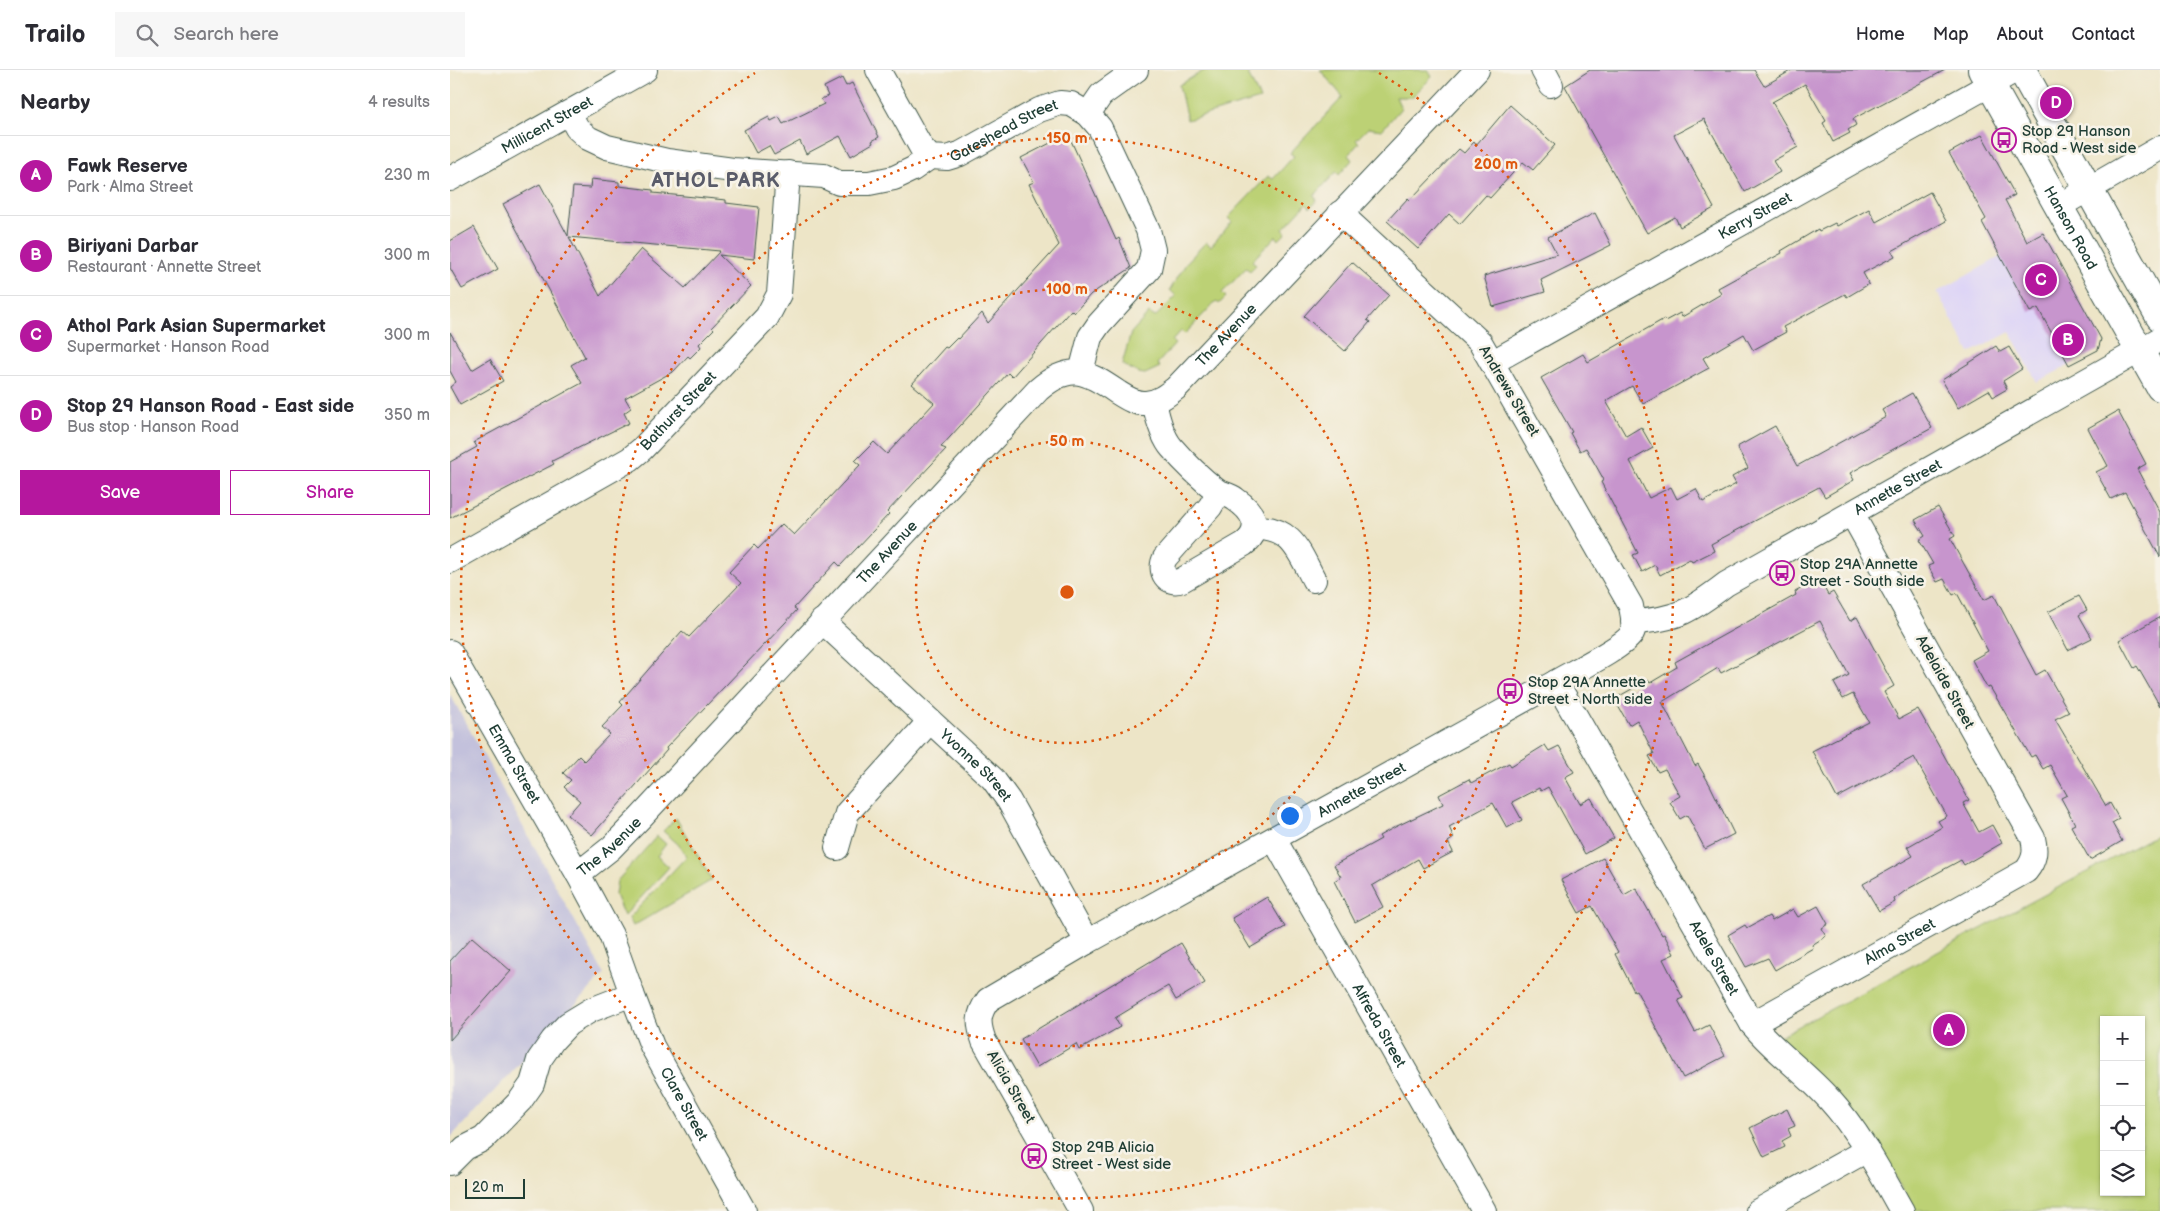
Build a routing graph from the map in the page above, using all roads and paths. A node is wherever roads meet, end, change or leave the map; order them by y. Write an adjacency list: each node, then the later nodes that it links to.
1 (645, 70): 8 (street, Millicent Street)
2 (878, 70): 12 (street, Gateshead Street)
3 (1136, 70): 10 (street)
4 (1477, 70): 17 (street, The Avenue)
5 (2016, 70): 7 (street, Kerry Street)
6 (2022, 70): 15 (main road)
7 (1986, 77): 16 (main road, Hanson Road); 20 (street, Kerry Street)
8 (606, 79): 9 (street, Millicent Street)
9 (569, 112): 13 (street); 14 (street, Millicent Street)
10 (1088, 114): 12 (street, Gateshead Street); 21 (street, Gateshead Street)
11 (2160, 148): 15 (street)
12 (930, 157): 13 (street)
13 (788, 174): 27 (street, Bathurst Street)
14 (450, 179)
15 (2088, 189): 16 (street); 18 (main road)
16 (2059, 206): 19 (main road, Hanson Road)
17 (1340, 213): 20 (street, Andrews Street); 23 (street, The Avenue)
18 (2160, 317)
19 (2150, 344): 22 (main road, Hanson Road); 25 (street, Annette Street)
20 (1493, 362): 29 (street, Andrews Street)
21 (1081, 372): 23 (street); 30 (street, The Avenue)
22 (2160, 387)
23 (1154, 402): 24 (street)
24 (1219, 492): 26 (street); 26 (street)
25 (1852, 514): 29 (street, Annette Street); 36 (street, Adelaide Street)
26 (1255, 528): 28 (street)
27 (450, 561)
28 (1314, 580)
29 (1632, 614): 32 (street, Annette Street)
30 (822, 621): 33 (street, Yvonne Street); 37 (street, The Avenue)
31 (450, 652): 37 (street, Emma Street)
32 (1556, 682): 34 (street, Annette Street); 41 (street, Adele Street)
33 (930, 721): 35 (street); 38 (street, Yvonne Street)
34 (1274, 839): 38 (street, Annette Street); 46 (street, Alfreda Street)
35 (837, 848)
36 (2036, 850): 41 (street, Alma Street)
37 (578, 874): 39 (street, The Avenue)
38 (1088, 942): 40 (street, Annette Street)
39 (632, 994): 43 (street); 44 (street, Clare Street)
40 (979, 1012): 45 (street, Alicia Street)
41 (1752, 1024): 42 (street, Adele Street)
42 (1867, 1150): 47 (street); 48 (street, Adele Street)
43 (458, 1156)
44 (744, 1211)
45 (1081, 1211)
46 (1484, 1211)
47 (1758, 1211)
48 (1902, 1211)

